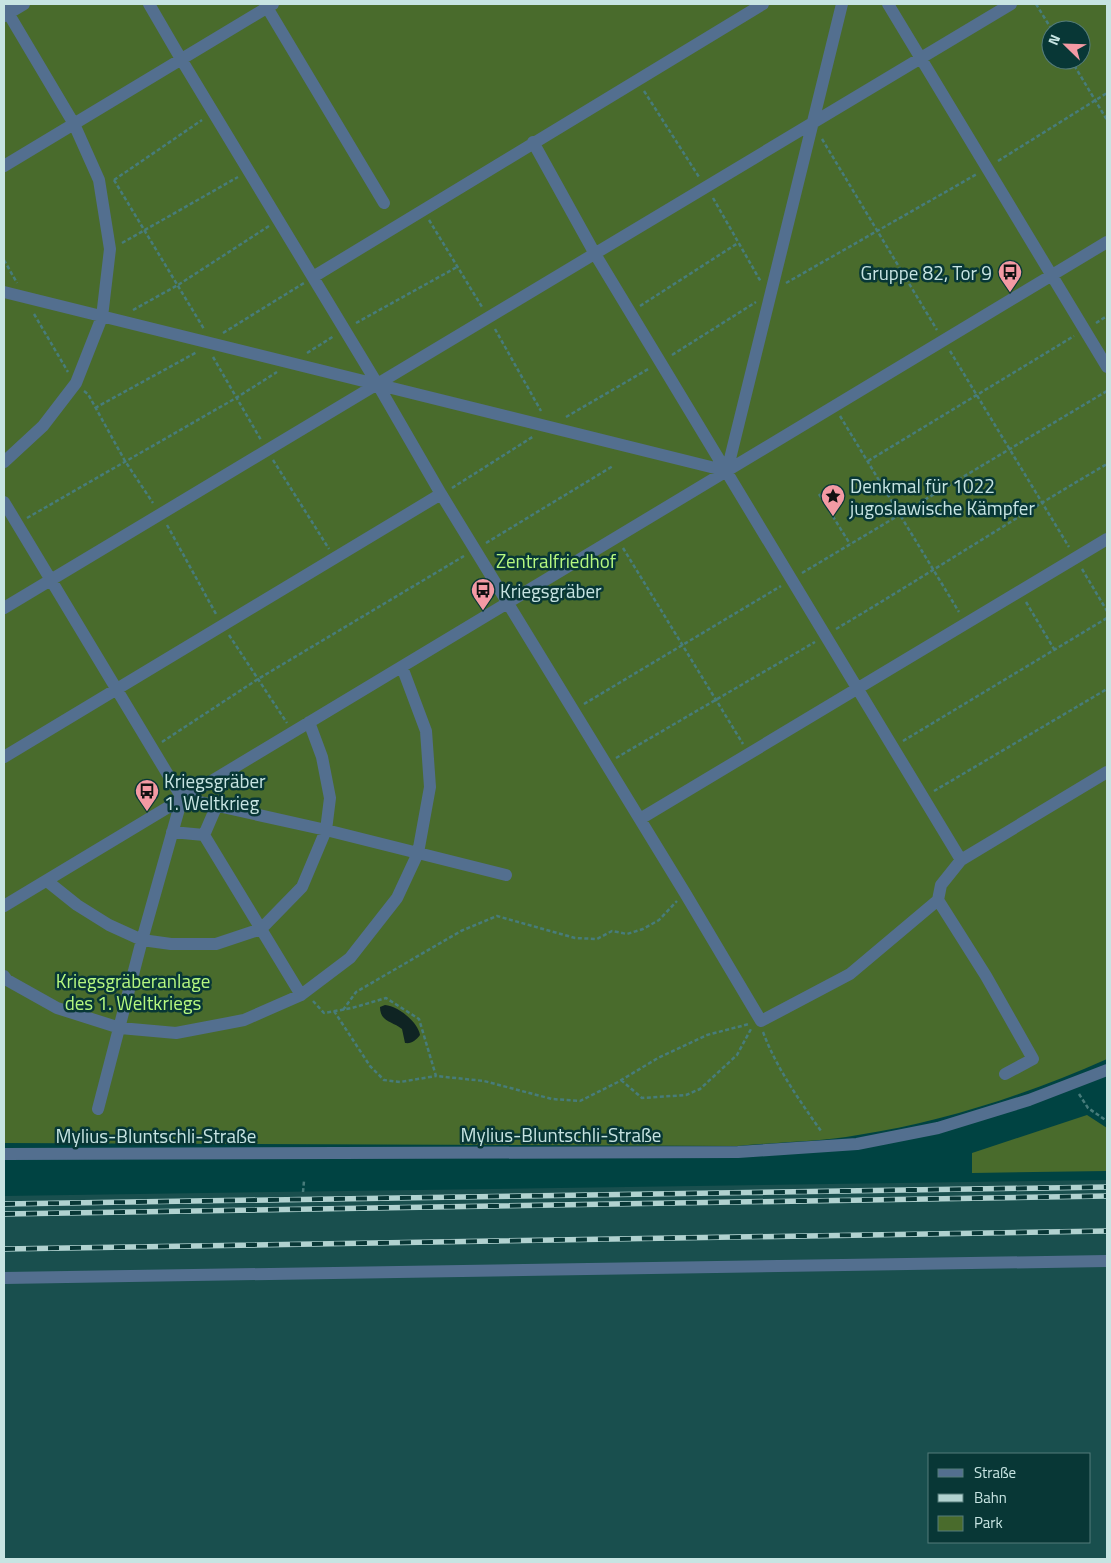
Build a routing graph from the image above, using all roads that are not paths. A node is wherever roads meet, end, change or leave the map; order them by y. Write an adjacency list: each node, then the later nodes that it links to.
1 (24, 4): 8 (street)
2 (149, 4): 10 (street)
3 (763, 4): 13 (street)
4 (842, 4): 11 (street)
5 (888, 4): 9 (street)
6 (1011, 4): 9 (street)
7 (268, 5): 10 (street); 15 (street)
8 (5, 12): 12 (street)
9 (921, 58): 11 (street); 18 (street)
10 (181, 59): 12 (street); 19 (street)
11 (814, 121): 17 (street); 25 (street)
12 (74, 124): 14 (street); 21 (street)
13 (533, 142): 17 (street); 19 (street)
14 (4, 166)
15 (384, 203)
16 (1107, 242): 18 (street)
17 (595, 254): 23 (street); 25 (street)
18 (1051, 275): 22 (street); 25 (street)
19 (313, 277): 23 (street)
20 (4, 292): 21 (street)
21 (102, 316): 23 (street); 24 (street)
22 (1107, 367)
23 (378, 385): 25 (street); 26 (street); 29 (street)
24 (4, 462)
25 (727, 471): 30 (street); 33 (street)
26 (441, 494): 30 (street); 34 (street)
27 (4, 502): 29 (street)
28 (1107, 539): 33 (street)
29 (51, 580): 31 (street); 34 (street)
30 (509, 603): 32 (street); 40 (street)
31 (4, 608)
32 (402, 667): 35 (street); 44 (street)
33 (857, 688): 40 (street); 45 (street)
34 (117, 690): 36 (street); 38 (street)
35 (309, 722): 38 (street); 41 (street)
36 (4, 757)
37 (1107, 772): 45 (street)
38 (182, 798): 39 (street); 42 (street); 47 (street)
39 (218, 805): 41 (street); 43 (street)
40 (640, 820): 48 (street)
41 (326, 830): 44 (street); 50 (street)
42 (172, 832): 43 (street); 51 (street)
43 (204, 834): 50 (street)
44 (418, 853): 46 (street); 53 (street)
45 (960, 860): 48 (street)
46 (506, 875)
47 (47, 881): 49 (street); 51 (street)
48 (938, 900): 56 (street)
49 (4, 906)
50 (262, 929): 51 (street); 53 (street)
51 (142, 940): 54 (street)
52 (4, 976): 54 (street)
53 (303, 994): 54 (street)
54 (120, 1028): 57 (street)
55 (1107, 1070): 58 (street, Mylius-Bluntschli-Straße)
56 (1005, 1074)
57 (98, 1109)
58 (4, 1154)
59 (1107, 1261): 60 (street)
60 (4, 1278)

